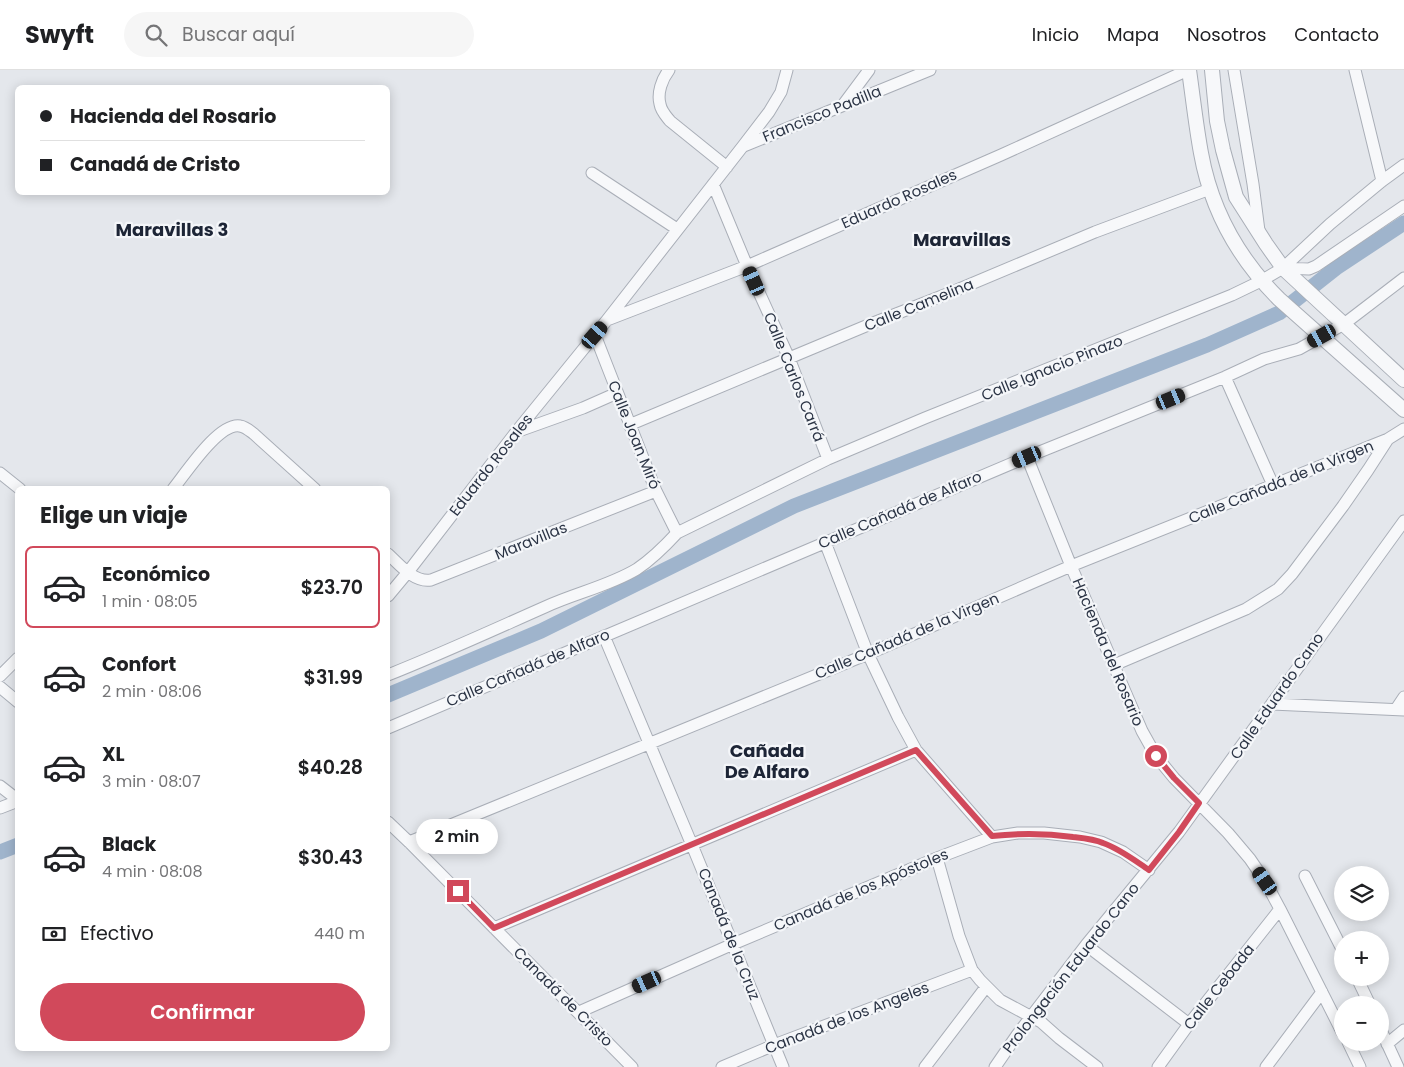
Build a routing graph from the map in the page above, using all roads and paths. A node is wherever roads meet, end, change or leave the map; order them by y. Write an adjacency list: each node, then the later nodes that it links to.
1 (670, 70): 12 (street)
2 (787, 70): 10 (street, Eduardo Rosales)
3 (869, 70): 9 (street)
4 (930, 70): 9 (street, Francisco Padilla)
5 (1189, 70): 16 (street); 20 (street, Eduardo Rosales)
6 (1212, 70): 19 (street)
7 (1234, 70): 19 (street)
8 (1355, 70): 14 (street)
9 (842, 106): 10 (street, Francisco Padilla)
10 (743, 146): 12 (street, Eduardo Rosales)
11 (1404, 165): 14 (street, Calle Ignacio Pinazo)
12 (726, 167): 15 (street, Eduardo Rosales)
13 (592, 173): 18 (street)
14 (1382, 181): 21 (street, Calle Ignacio Pinazo)
15 (713, 184): 18 (street, Eduardo Rosales); 20 (street, Calle Carlos Carrá)
16 (1210, 188): 23 (street); 28 (street, Calle Camelina)
17 (1404, 206): 21 (street)
18 (677, 229): 24 (street, Eduardo Rosales)
19 (1259, 234): 21 (street)
20 (747, 266): 24 (street, Eduardo Rosales); 28 (street, Calle Carlos Carrá)
21 (1283, 268): 23 (street, Calle Ignacio Pinazo); 25 (street)
22 (1404, 278): 25 (street, Calle Cañadá de Alfaro)
23 (1262, 281): 26 (street); 38 (street, Calle Ignacio Pinazo)
24 (607, 320): 27 (street, Eduardo Rosales)
25 (1339, 320): 26 (street, Calle Cañadá de Alfaro); 30 (street)
26 (1317, 332): 29 (street, Calle Cañadá de Alfaro); 32 (street)
27 (595, 335): 31 (street, Calle Joan Miró); 35 (street, Eduardo Rosales)
28 (789, 358): 33 (street, Calle Camelina); 38 (street, Calle Carlos Carrá)
29 (1225, 377): 37 (street, Calle Cañadá de Alfaro); 40 (street)
30 (1404, 380)
31 (617, 393): 33 (street, Calle Joan Miró); 35 (street)
32 (1404, 410)
33 (629, 425): 44 (street, Calle Joan Miró)
34 (1404, 428): 36 (street, Calle Cañadá de la Virgen)
35 (516, 432): 50 (street, Eduardo Rosales)
36 (1388, 439): 40 (street, Calle Cañadá de la Virgen); 55 (street)
37 (1027, 457): 47 (street, Calle Cañadá de Alfaro); 49 (street, Hacienda del Rosario)
38 (828, 459): 46 (street, Calle Ignacio Pinazo)
39 (0, 473): 41 (street)
40 (1273, 484): 49 (street, Calle Cañadá de la Virgen)
41 (16, 486)
42 (175, 486): 43 (street)
43 (312, 486)
44 (656, 491): 46 (street, Calle Joan Miró); 50 (street, Maravillas)
45 (1404, 521): 61 (street, Calle Eduardo Cano)
46 (677, 533): 56 (street, Calle Ignacio Pinazo)
47 (824, 542): 52 (street, Calle Cañadá de Alfaro); 53 (street)
48 (390, 556): 50 (street)
49 (1071, 566): 53 (street, Calle Cañadá de la Virgen); 55 (street, Hacienda del Rosario)
50 (408, 572): 51 (street, Eduardo Rosales)
51 (390, 594)
52 (604, 636): 63 (street, Calle Cañadá de Alfaro); 64 (street, Canadá de la Cruz)
53 (868, 654): 64 (street, Calle Cañadá de la Virgen); 65 (street)
54 (15, 661): 57 (street)
55 (1114, 665): 69 (street, Hacienda del Rosario)
56 (390, 674)
57 (0, 676)
58 (0, 687): 60 (street)
59 (1404, 697): 62 (street)
60 (15, 700)
61 (1272, 704): 62 (street); 69 (street, Calle Eduardo Cano)
62 (1400, 710)
63 (390, 727)
64 (649, 743): 73 (street, Calle Cañadá de la Virgen); 74 (street, Canadá de la Cruz)
65 (916, 750): 72 (street); 74 (street)
66 (0, 786): 67 (street)
67 (15, 798)
68 (15, 802): 70 (street)
69 (1199, 803): 76 (street, Calle Eduardo Cano); 78 (street, Hacienda del Rosario)
70 (0, 808)
71 (390, 824): 73 (street, Canadá de Cristo)
72 (992, 836): 75 (street, Canadá de los Apóstoles); 76 (street, Canadá de los Apóstoles)
73 (409, 842): 79 (street, Canadá de Cristo)
74 (692, 845): 79 (street); 81 (street, Canadá de la Cruz)
75 (937, 858): 81 (street, Canadá de los Apóstoles); 83 (street)
76 (1149, 870): 82 (street, Prolongación Eduardo Cano)
77 (1305, 876): 80 (street)
78 (1280, 909): 85 (street, Hacienda del Rosario); 89 (street, Calle Cebada)
79 (494, 928): 86 (street, Canadá de Cristo)
80 (1334, 933)
81 (733, 944): 86 (street, Canadá de los Apóstoles); 92 (street, Canadá de la Cruz)
82 (1086, 945): 87 (street, Prolongación Eduardo Cano); 89 (street)
83 (972, 970): 84 (street); 92 (street, Canadá de los Angeles)
84 (986, 987): 87 (street); 98 (street)
85 (1322, 992): 88 (street, Hacienda del Rosario); 102 (street)
86 (579, 1012): 95 (street, Canadá de Cristo)
87 (1032, 1016): 99 (street, Prolongación Eduardo Cano); 100 (street)
88 (1334, 1016)
89 (1189, 1024): 101 (street, Calle Cebada)
90 (1404, 1030): 91 (street)
91 (1389, 1042)
92 (774, 1045): 96 (street, Canadá de los Angeles); 97 (street, Canadá de la Cruz)
93 (1389, 1048): 104 (street)
94 (1352, 1051): 103 (street)
95 (632, 1067)
96 (722, 1067)
97 (783, 1067)
98 (925, 1067)
99 (995, 1067)
100 (1097, 1067)
101 (1158, 1067)
102 (1266, 1067)
103 (1360, 1067)
104 (1398, 1067)

